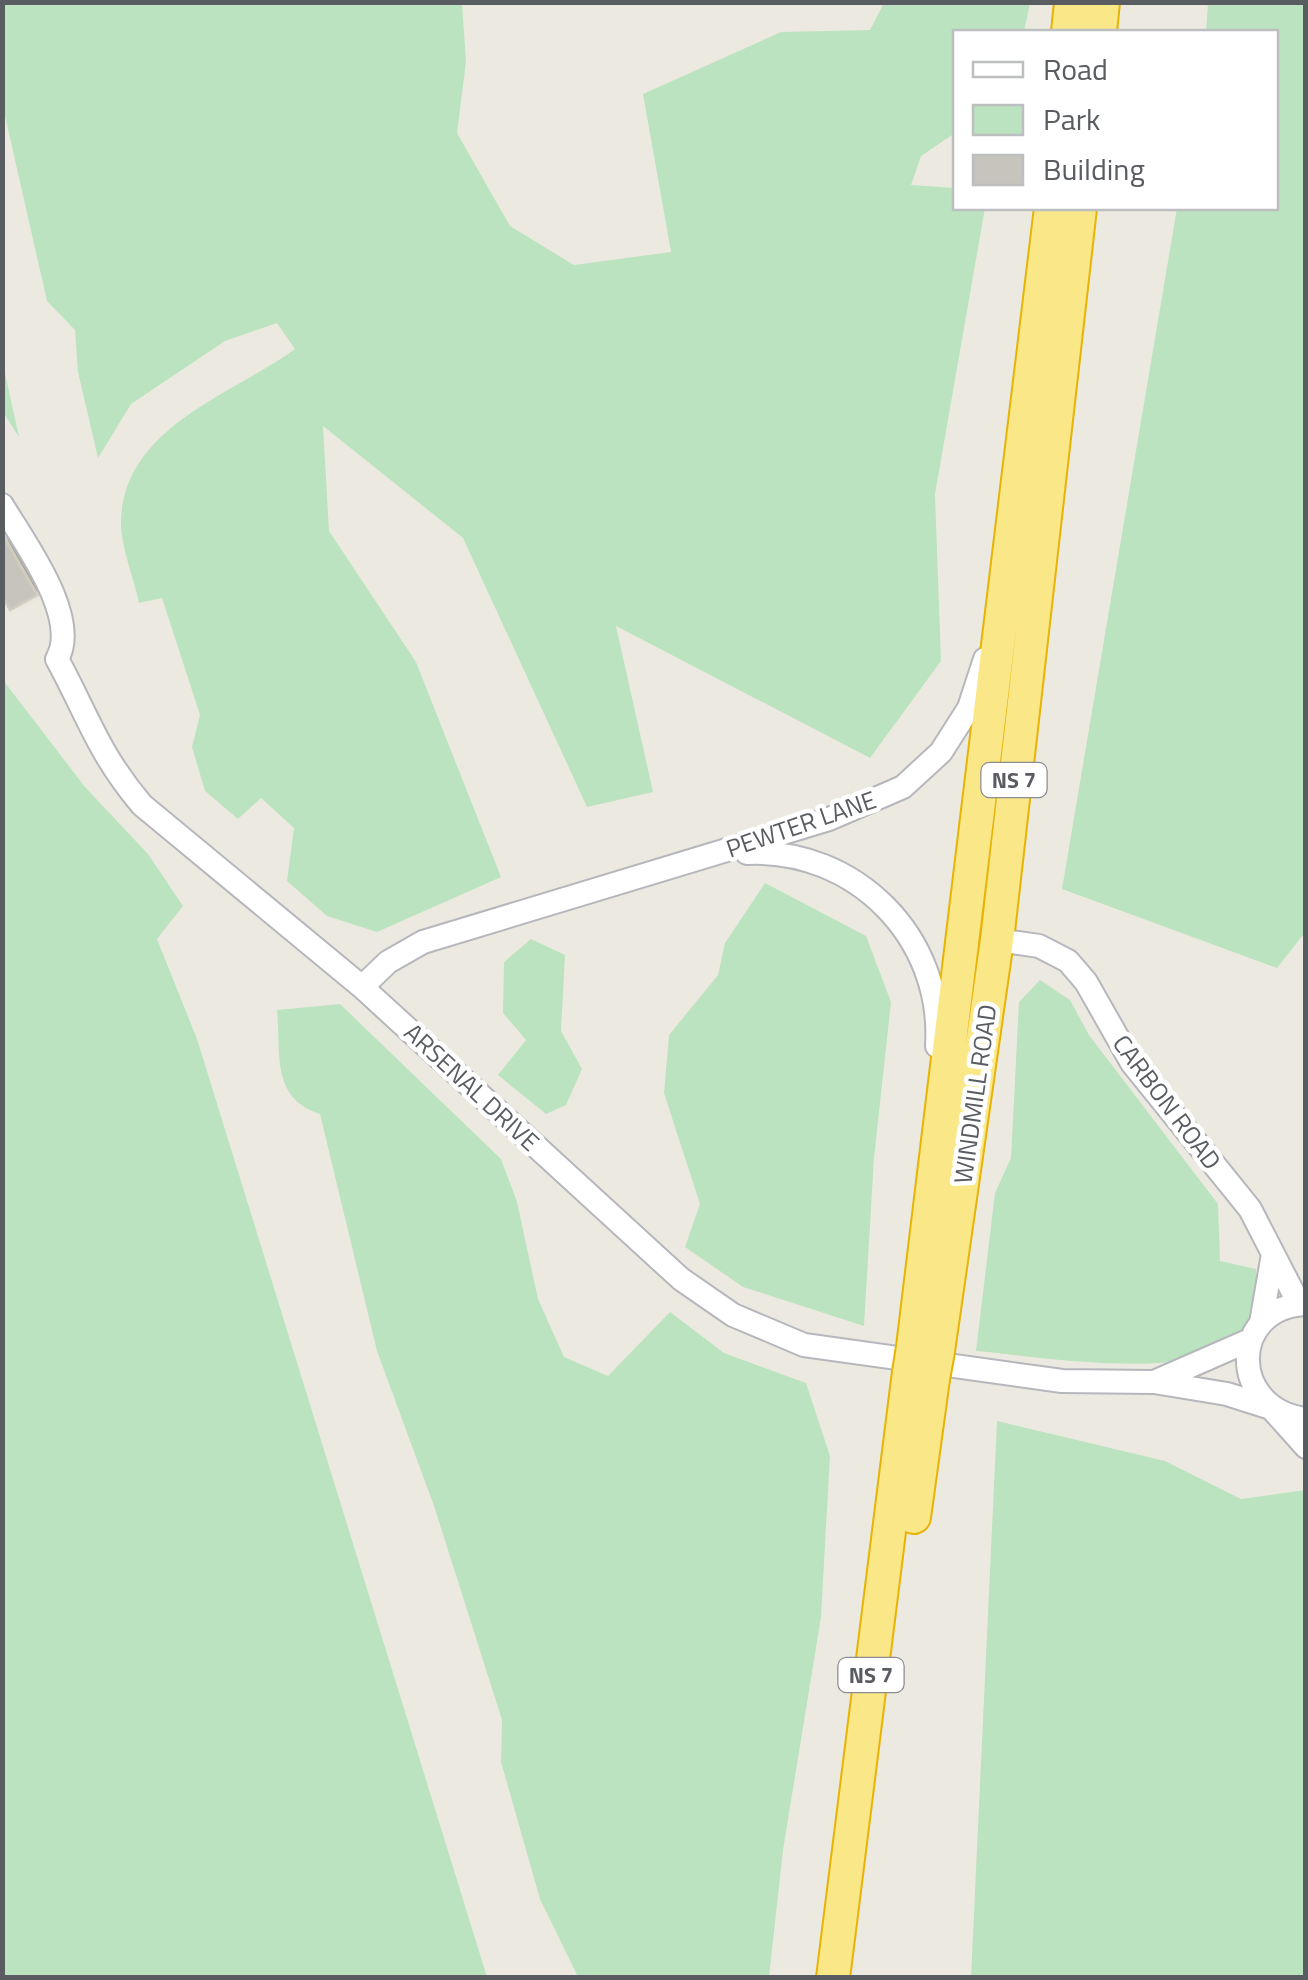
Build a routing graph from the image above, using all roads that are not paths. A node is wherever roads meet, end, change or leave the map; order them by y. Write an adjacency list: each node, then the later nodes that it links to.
1 (1071, 2): 3 (highway)
2 (1103, 2): 4 (highway)
3 (1068, 30)
4 (1100, 30)
5 (1051, 210): 7 (highway, WINDMILL ROAD / NS 7)
6 (1080, 210): 10 (highway, WINDMILL ROAD / NS 7)
7 (1019, 468): 9 (lane, PEWTER LANE); 12 (highway, WINDMILL ROAD / NS 7)
8 (2, 505): 11 (lane, ARSENAL DRIVE)
9 (650, 872): 11 (lane, PEWTER LANE); 12 (lane, PEWTER LANE)
10 (997, 940): 13 (lane, CARBON ROAD); 16 (highway, WINDMILL ROAD / NS 7)
11 (362, 987): 17 (lane, ARSENAL DRIVE)
12 (930, 1186): 16 (highway, WINDMILL ROAD / NS 7)
13 (1273, 1254): 14 (lane, CARBON ROAD); 15 (lane)
14 (1302, 1304): 15 (lane, ARSENAL DRIVE)
15 (1256, 1332): 17 (lane, ARSENAL DRIVE); 18 (lane)
16 (923, 1362): 21 (highway, WINDMILL ROAD / NS 7); 22 (highway, WINDMILL ROAD / NS 7)
17 (1154, 1382): 18 (lane, ARSENAL DRIVE)
18 (1271, 1408): 19 (lane, ARSENAL DRIVE); 20 (lane)
19 (1306, 1419)
20 (1306, 1447)
21 (833, 1978)
22 (854, 1978)

